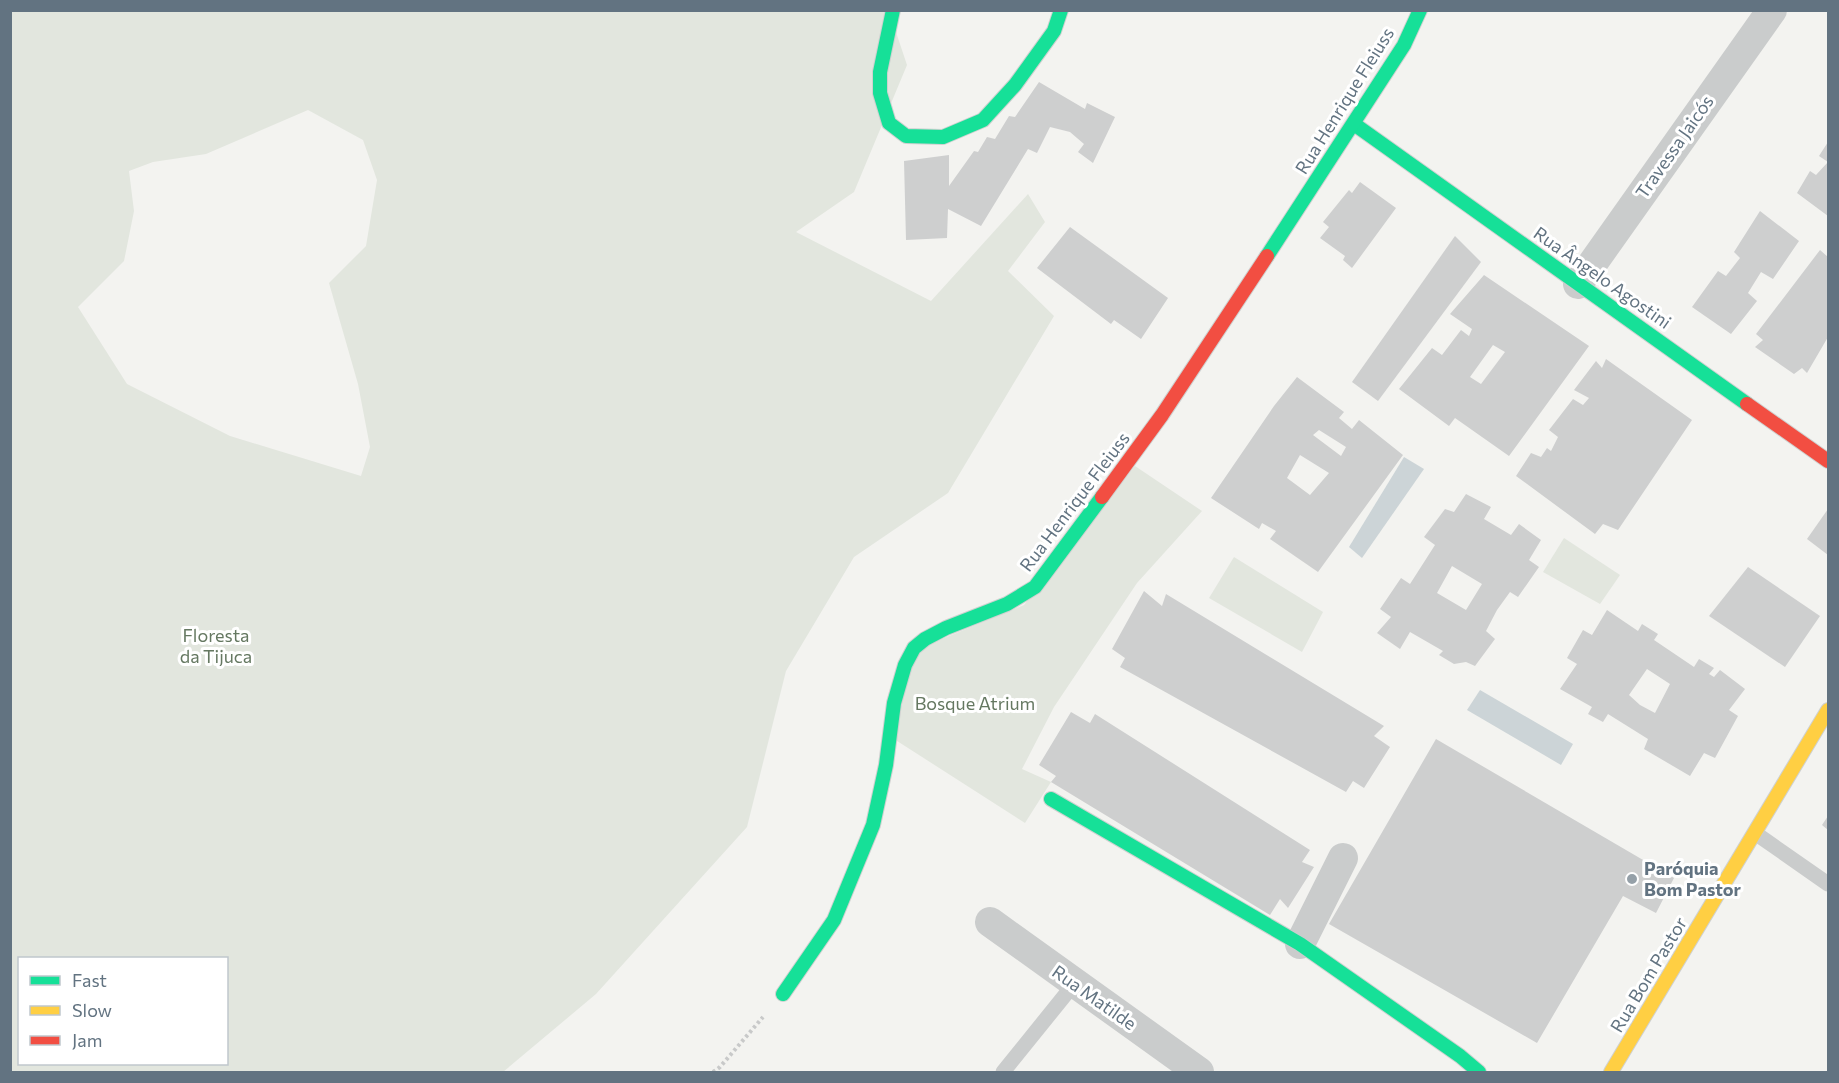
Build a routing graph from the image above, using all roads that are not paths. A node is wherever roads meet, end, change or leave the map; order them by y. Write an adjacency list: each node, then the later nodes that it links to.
1 (892, 10): 2 (street)
2 (1061, 10)
3 (1420, 10): 5 (street, Rua Henrique Fleiuss)
4 (1772, 10): 6 (street, Travessa Jaicós)
5 (1354, 124): 6 (street, Rua Ângelo Agostini); 16 (street, Rua Henrique Fleiuss)
6 (1578, 284): 7 (street, Rua Ângelo Agostini)
7 (1828, 461)
8 (1828, 710): 10 (street, Rua Bom Pastor)
9 (1051, 799): 14 (street)
10 (1755, 833): 12 (lane); 20 (street, Rua Bom Pastor)
11 (1343, 858): 14 (street)
12 (1828, 884)
13 (990, 922): 15 (street, Rua Matilde)
14 (1300, 944): 19 (street)
15 (1074, 984): 17 (street, Rua Matilde); 18 (lane)
16 (783, 994)
17 (1194, 1071)
18 (1003, 1072)
19 (1479, 1072)
20 (1611, 1072)

